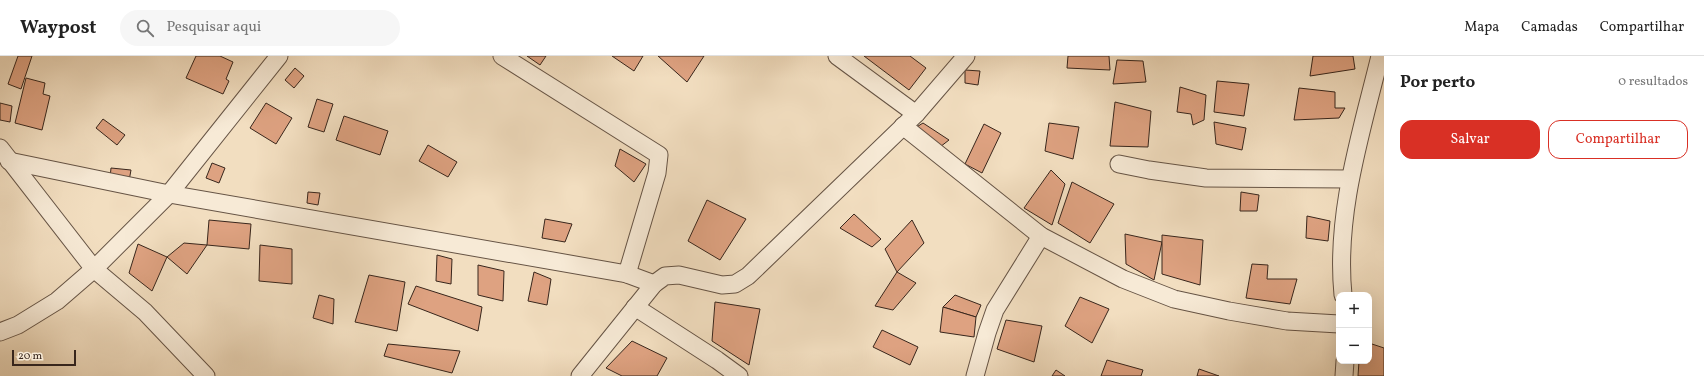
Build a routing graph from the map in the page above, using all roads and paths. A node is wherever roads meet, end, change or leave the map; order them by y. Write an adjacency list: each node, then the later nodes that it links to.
1 (279, 56): 12 (street)
2 (502, 56): 15 (street)
3 (837, 56): 6 (street)
4 (966, 56): 6 (street)
5 (1380, 56): 11 (street)
6 (916, 114): 7 (street)
7 (903, 126): 13 (street); 16 (street)
8 (0, 148): 9 (street)
9 (10, 161): 12 (street); 14 (street)
10 (1119, 164): 11 (street)
11 (1350, 179): 17 (street)
12 (169, 194): 14 (street); 15 (street)
13 (1041, 236): 19 (street); 25 (street)
14 (94, 269): 20 (street); 22 (street)
15 (627, 274): 16 (street)
16 (654, 284): 18 (street)
17 (1343, 292)
18 (635, 307): 23 (street); 24 (street)
19 (1336, 324)
20 (0, 332)
21 (1345, 364): 26 (street)
22 (206, 376)
23 (580, 376)
24 (739, 376)
25 (975, 376)
26 (1344, 376)

